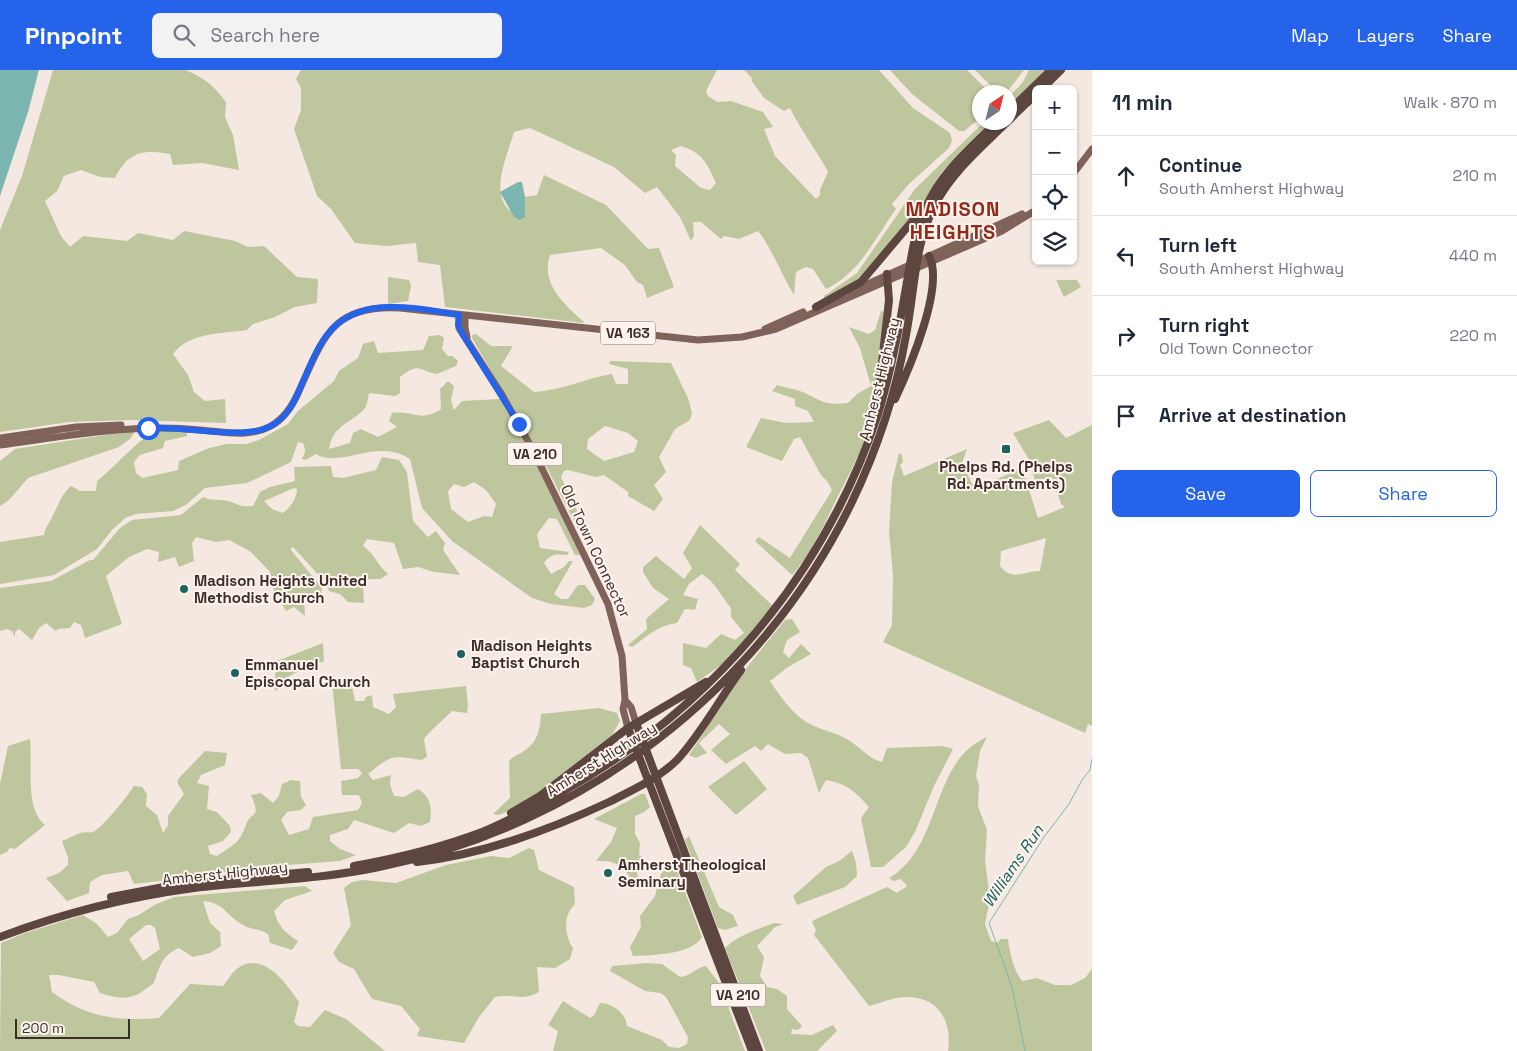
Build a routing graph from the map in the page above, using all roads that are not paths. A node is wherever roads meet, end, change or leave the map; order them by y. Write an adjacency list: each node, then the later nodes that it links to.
1 (1052, 70): 5 (highway)
2 (1061, 70): 3 (highway)
3 (1046, 85)
4 (1032, 98): 6 (highway, Amherst Highway)
5 (1017, 104)
6 (1017, 112)
7 (989, 130): 11 (highway, Amherst Highway)
8 (999, 130): 18 (highway, Amherst Highway)
9 (1092, 149): 10 (main road)
10 (1077, 169)
11 (932, 194): 15 (highway); 20 (highway, Amherst Highway)
12 (1032, 211): 13 (main road, VA 163)
13 (930, 260): 14 (main road, VA 163); 18 (highway)
14 (892, 275): 15 (main road, VA 163); 17 (main road, VA 163); 20 (highway)
15 (816, 307): 17 (main road, VA 163)
16 (462, 315): 17 (main road, VA 163); 19 (main road, VA 163); 25 (main road, Old Town Connector / VA 210)
17 (758, 333)
18 (883, 429): 23 (highway, Amherst Highway)
19 (260, 431): 21 (main road); 22 (main road)
20 (870, 432): 24 (highway, Amherst Highway)
21 (0, 438)
22 (0, 445)
23 (780, 619): 28 (highway); 31 (highway, Amherst Highway)
24 (734, 658): 26 (highway); 30 (highway, Amherst Highway)
25 (625, 700): 26 (main road, Old Town Connector / VA 210); 27 (main road, Old Town Connector / VA 210)
26 (638, 727): 27 (highway); 28 (highway, Old Town Connector / VA 210)
27 (630, 732): 29 (highway, Old Town Connector / VA 210); 30 (highway)
28 (656, 777): 29 (highway); 35 (highway, Old Town Connector / VA 210)
29 (648, 782): 31 (highway); 34 (highway, Old Town Connector / VA 210)
30 (435, 848): 32 (highway, Amherst Highway)
31 (380, 867): 33 (highway, Amherst Highway)
32 (0, 932)
33 (0, 938)
34 (752, 1051)
35 (759, 1051)

